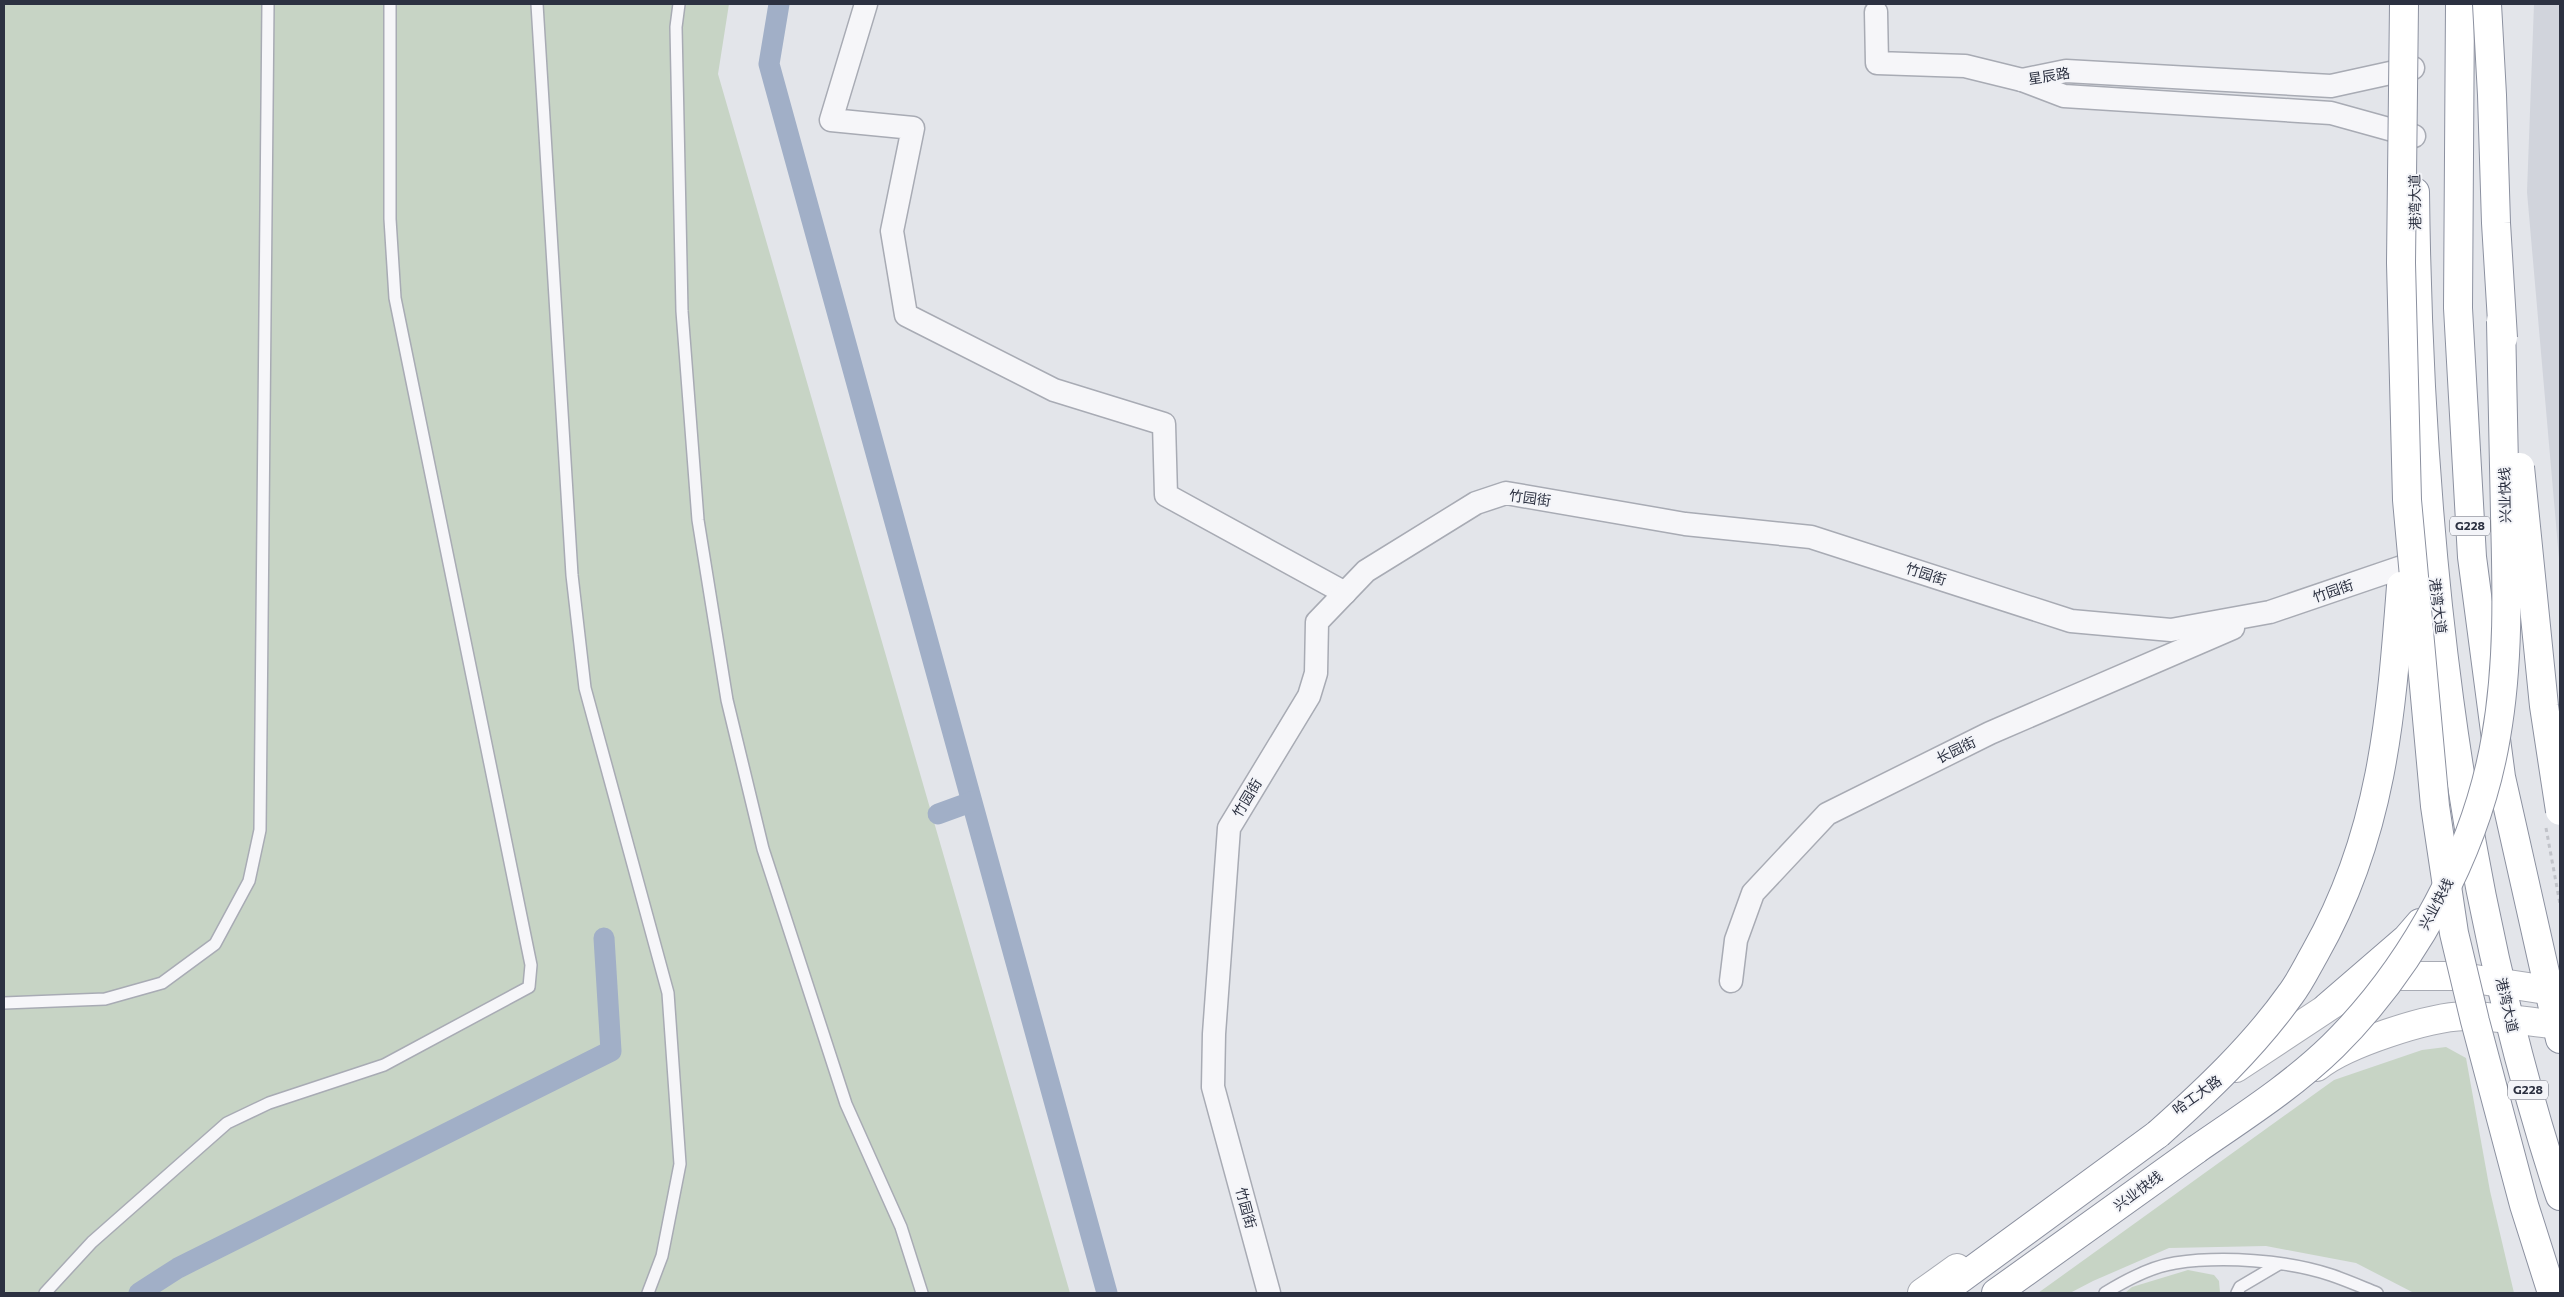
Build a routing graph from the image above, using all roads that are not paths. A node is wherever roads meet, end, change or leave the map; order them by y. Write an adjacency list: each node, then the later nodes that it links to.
1 (268, 4): 24 (lane)
2 (390, 4): 30 (lane)
3 (537, 4): 31 (lane)
4 (679, 4): 32 (lane)
5 (866, 4): 17 (street)
6 (2404, 4): 15 (main road, bridge)
7 (2415, 4): 11 (main road, 港湾大道 / G228)
8 (2460, 4): 23 (main road, G228)
9 (2487, 4): 14 (main road, bridge)
10 (1876, 12): 12 (street)
11 (2413, 68): 12 (street, 星辰路); 13 (main road, 港湾大道 / G228)
12 (2022, 80): 13 (street, 星辰路)
13 (2414, 136): 16 (main road, 港湾大道 / G228)
14 (2501, 320): 19 (main road, bridge); 36 (main road, 兴业快线, bridge)
15 (2407, 500): 35 (main road, bridge); 41 (main road, bridge)
16 (2432, 563): 18 (street, 竹园街); 20 (main road, 港湾大道 / G228)
17 (1345, 593): 18 (street, 竹园街); 33 (street, 竹园街)
18 (2270, 612): 21 (street, 长园街)
19 (2560, 811)
20 (2465, 814): 22 (main road, 港湾大道 / G228); 25 (main road)
21 (1731, 981)
22 (2501, 982): 23 (main road, 哈工大路); 25 (main road, 哈工大路); 26 (main road, 港湾大道 / G228)
23 (2557, 983): 27 (main road)
24 (4, 1003)
25 (2327, 1007): 34 (main road, 哈工大路)
26 (2510, 1020): 27 (main road); 28 (main road, 港湾大道 / G228); 37 (main road)
27 (2559, 1029)
28 (2560, 1196)
29 (2280, 1264): 38 (lane); 39 (lane); 40 (lane)
30 (45, 1293)
31 (648, 1293)
32 (922, 1293)
33 (1269, 1293)
34 (1922, 1293)
35 (1941, 1293)
36 (1996, 1293)
37 (2015, 1293)
38 (2105, 1293)
39 (2237, 1293)
40 (2377, 1293)
41 (2552, 1293)

